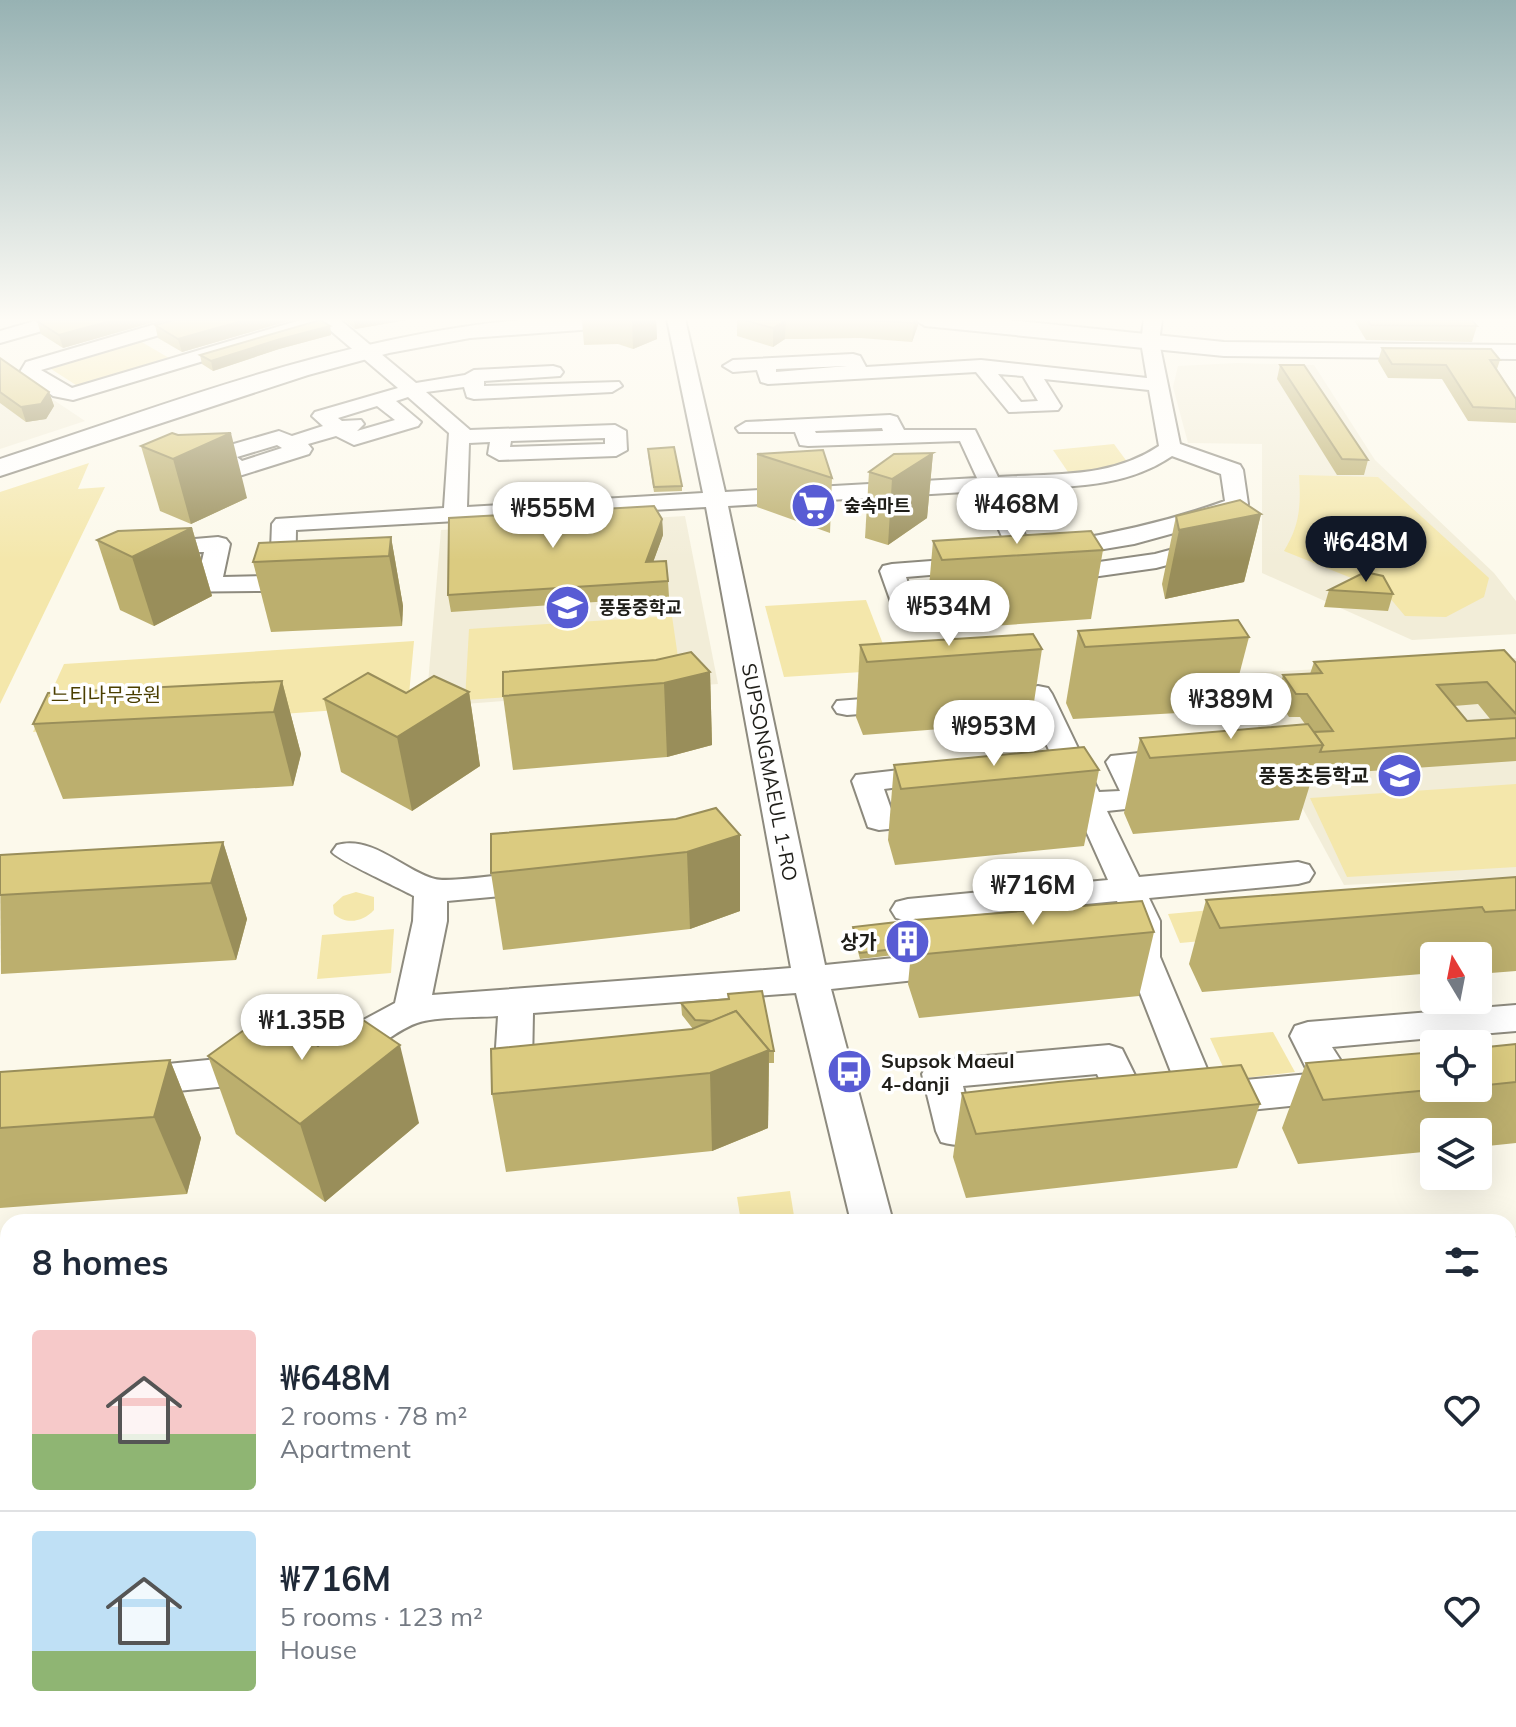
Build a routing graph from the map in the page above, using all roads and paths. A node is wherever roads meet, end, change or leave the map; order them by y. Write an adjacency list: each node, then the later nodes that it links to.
1 (209, 400): 13 (main road)
2 (396, 400): 11 (street)
3 (422, 400): 10 (street)
4 (694, 400): 15 (street, SUPSONGMAEUL 1-RO)
5 (1009, 400): 6 (street)
6 (1047, 400)
7 (1161, 400): 12 (street)
8 (746, 428): 14 (street)
9 (501, 436): 9 (street); 10 (street)
10 (459, 437): 16 (street)
11 (289, 443)
12 (1170, 448): 14 (street); 17 (street)
13 (0, 468)
14 (991, 484): 15 (street); 19 (street)
15 (716, 500): 16 (street); 37 (street, SUPSONGMAEUL 1-RO)
16 (455, 515): 22 (street)
17 (1188, 522): 18 (street); 18 (street)
18 (1081, 572): 19 (street)
19 (1032, 575): 23 (street)
20 (147, 577): 22 (street)
21 (310, 578): 22 (street)
22 (282, 579)
23 (992, 589)
24 (1038, 694): 28 (street)
25 (927, 702): 26 (street)
26 (847, 707)
27 (1139, 799): 27 (street); 28 (street)
28 (1089, 803): 29 (street); 33 (street)
29 (1027, 808)
30 (348, 852): 34 (street)
31 (1298, 873): 33 (street)
32 (570, 879): 34 (street)
33 (1128, 888): 36 (street); 47 (street)
34 (431, 891): 39 (street)
35 (908, 910): 36 (street)
36 (989, 931): 37 (street)
37 (811, 979): 38 (street); 49 (street, SUPSONGMAEUL 1-RO)
38 (516, 1002): 39 (street); 43 (street)
39 (411, 1010): 45 (street)
40 (1516, 1018): 41 (street)
41 (1465, 1030)
42 (1420, 1034): 46 (street)
43 (557, 1076)
44 (1377, 1082): 46 (street)
45 (105, 1084)
46 (1334, 1086): 47 (street)
47 (1201, 1100): 48 (street)
48 (1029, 1122)
49 (870, 1214)

